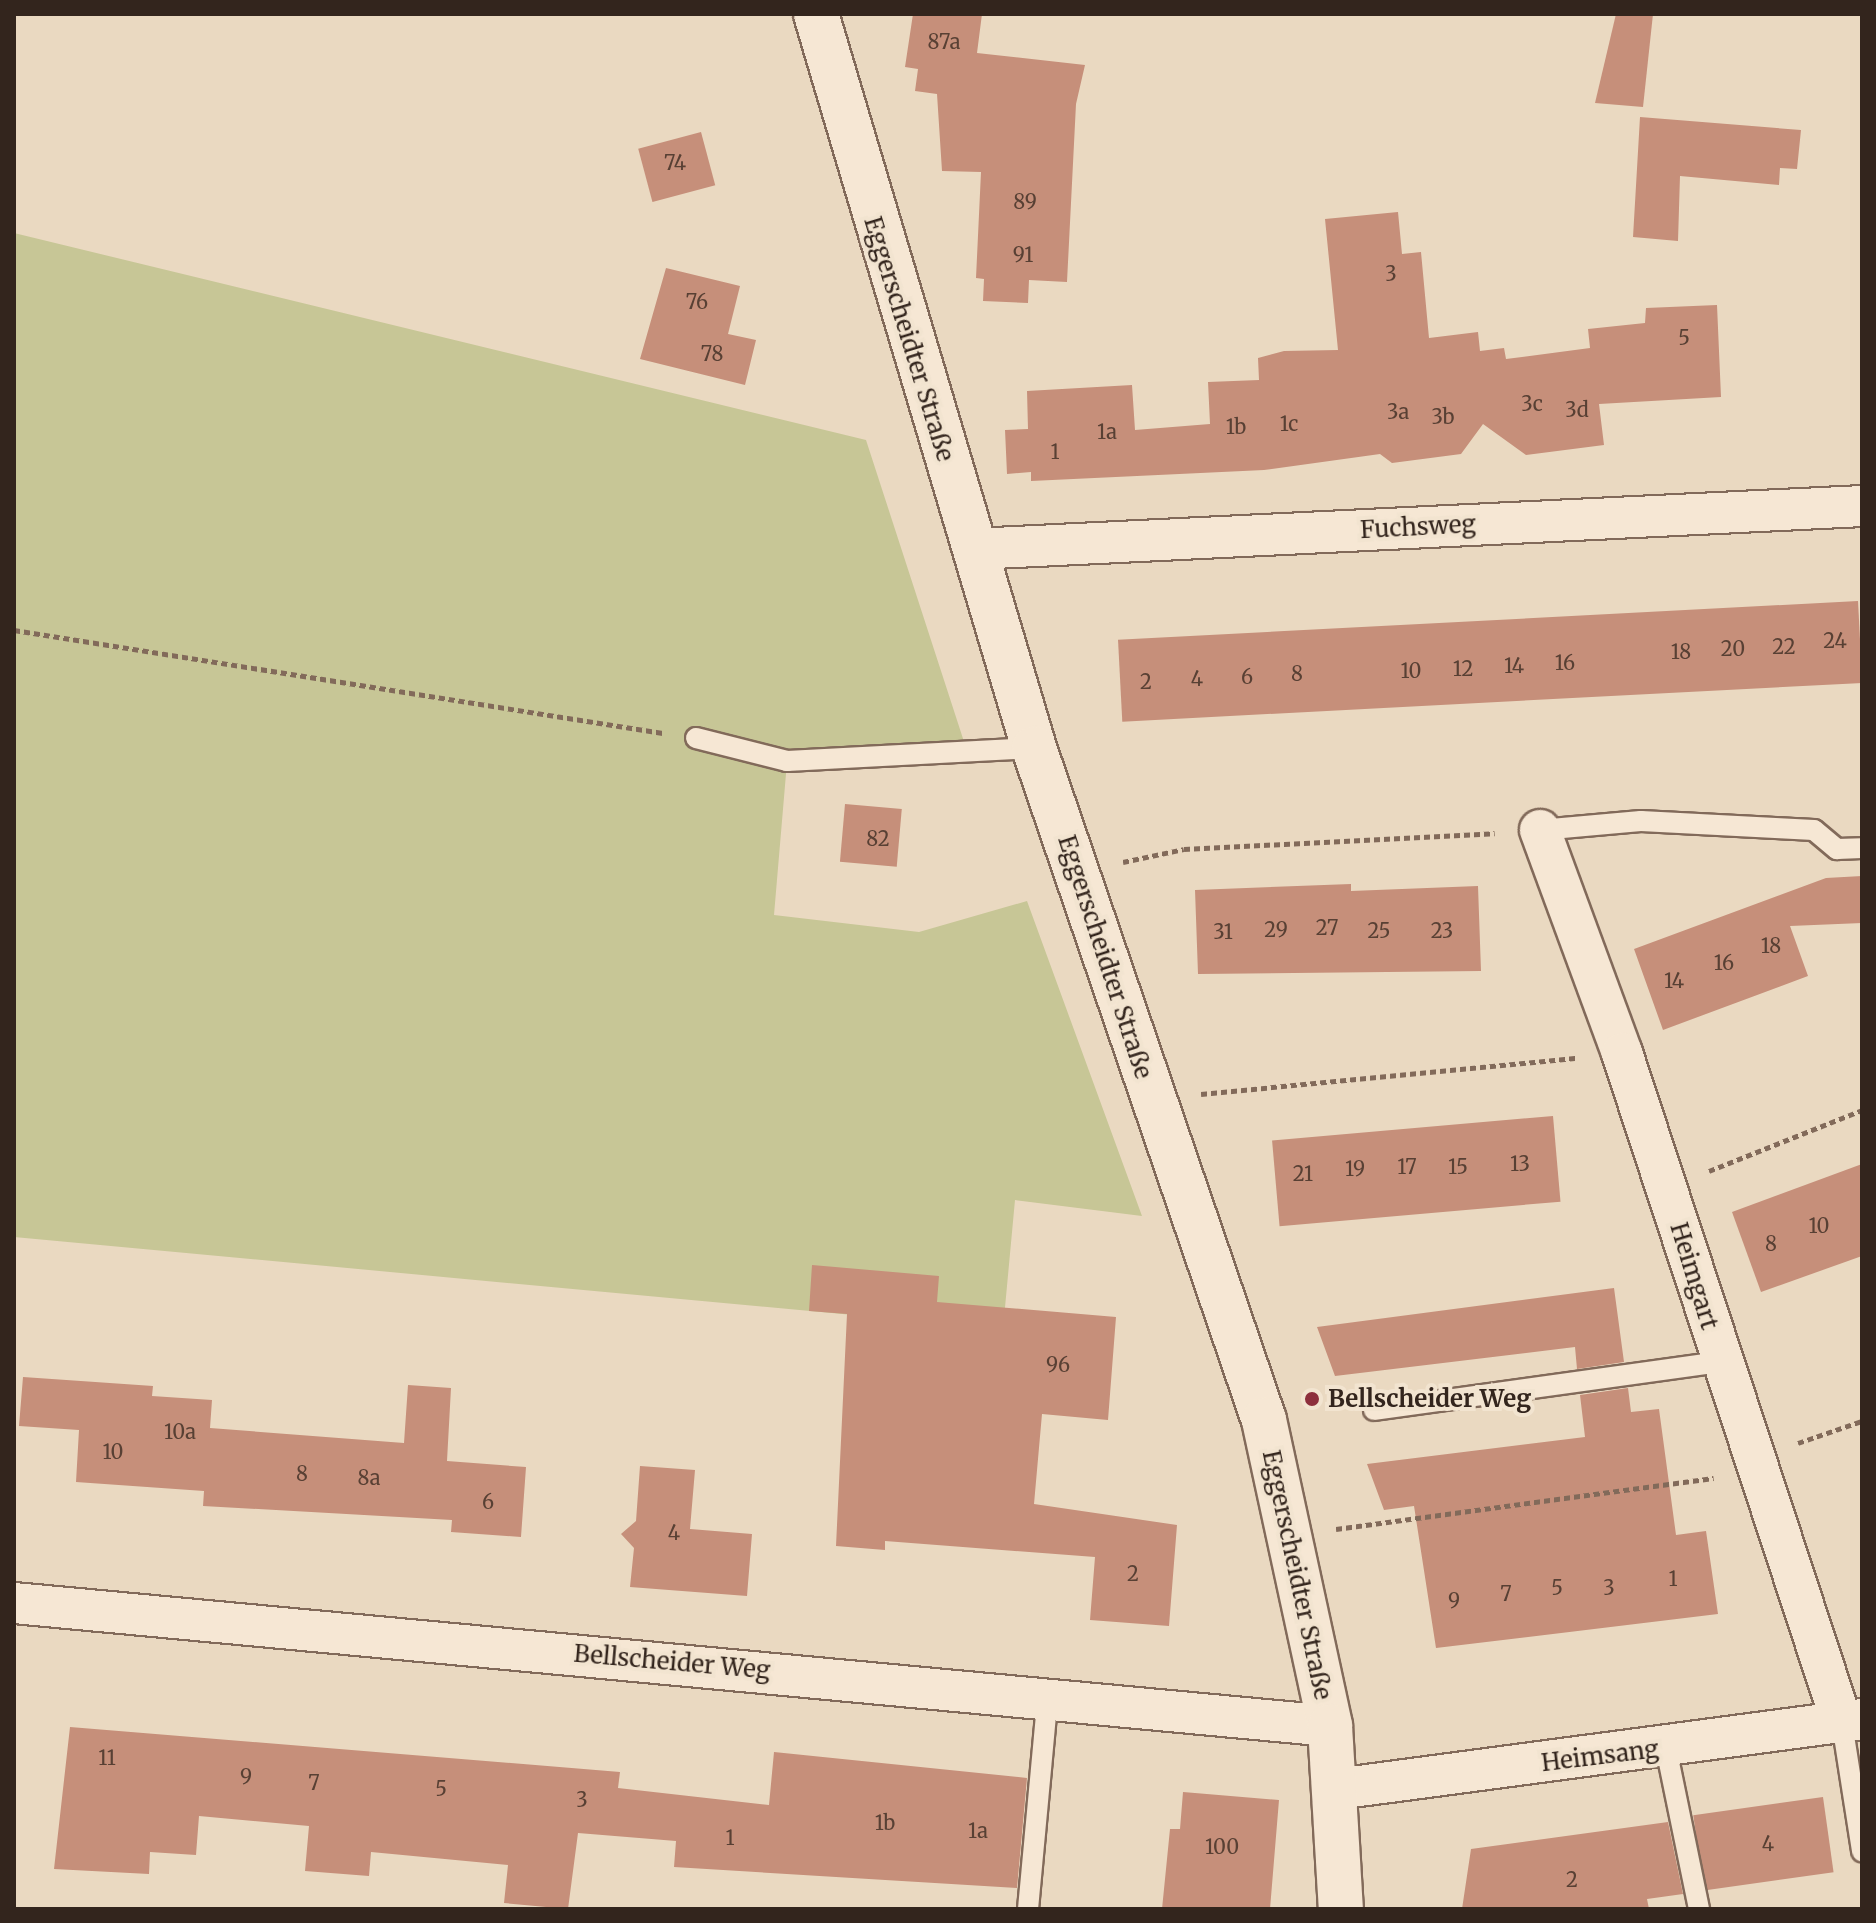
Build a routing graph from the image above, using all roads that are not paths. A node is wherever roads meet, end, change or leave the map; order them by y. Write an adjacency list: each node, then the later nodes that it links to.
1 (816, 14): 3 (street, Eggerscheidter Straße)
2 (1862, 506): 3 (street, Fuchsweg)
3 (974, 549): 5 (street, Eggerscheidter Straße)
4 (696, 738): 5 (lane)
5 (1034, 748): 13 (street, Eggerscheidter Straße)
6 (1540, 830): 7 (lane); 8 (street, Heimgart)
7 (1862, 848)
8 (1721, 1362): 9 (lane); 12 (street, Heimgart)
9 (1374, 1410)
10 (14, 1603): 11 (street, Bellscheider Weg)
11 (1048, 1695): 13 (street, Bellscheider Weg); 17 (lane)
12 (1852, 1721): 14 (street, Heimsang); 16 (lane)
13 (1330, 1726): 15 (street, Eggerscheidter Straße)
14 (1666, 1748): 15 (street, Heimsang); 19 (lane)
15 (1337, 1789): 18 (street, Eggerscheidter Straße)
16 (1862, 1851)
17 (1028, 1909)
18 (1341, 1909)
19 (1699, 1909)

